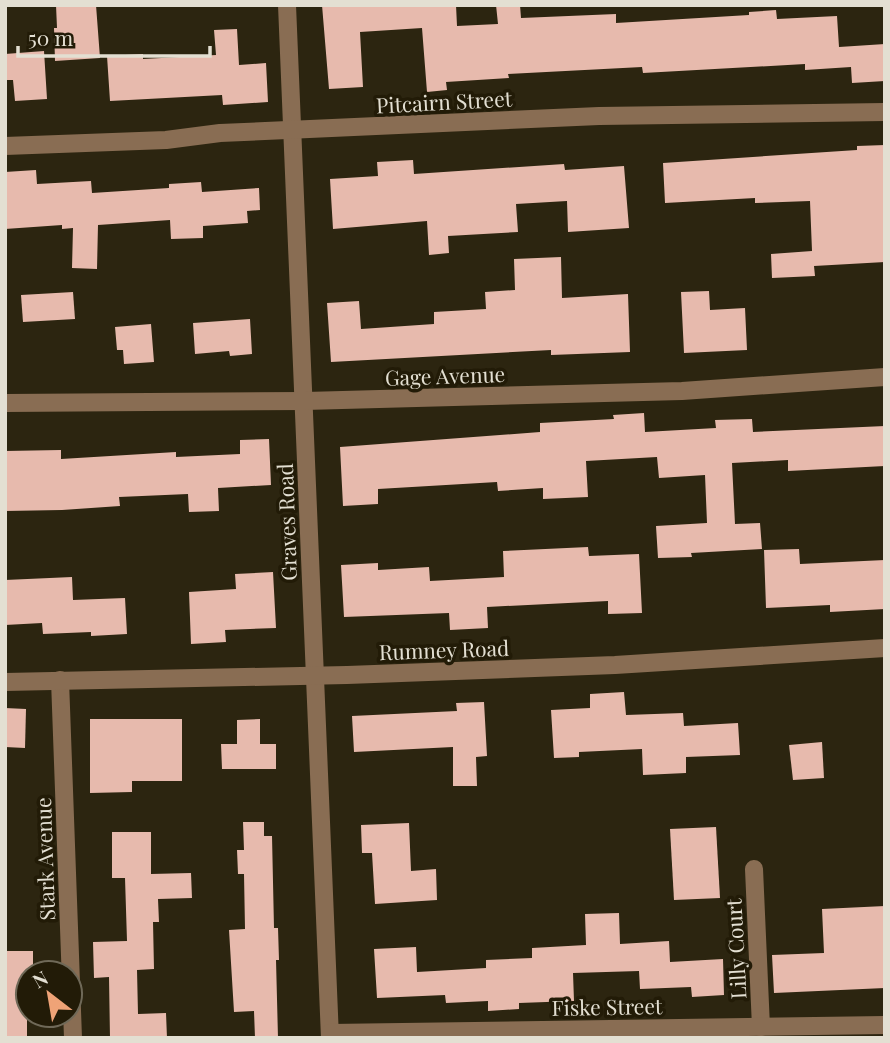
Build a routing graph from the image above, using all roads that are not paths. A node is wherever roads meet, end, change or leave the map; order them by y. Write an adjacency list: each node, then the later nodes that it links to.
1 (287, 5): 3 (street, Graves Road)
2 (885, 112): 3 (street, Pitcairn Street)
3 (291, 130): 4 (street, Pitcairn Street); 6 (street, Graves Road)
4 (5, 146)
5 (885, 377): 6 (street, Gage Avenue)
6 (305, 401): 7 (street, Gage Avenue); 9 (street, Graves Road)
7 (5, 403)
8 (885, 648): 9 (street, Rumney Road)
9 (315, 675): 10 (street, Rumney Road); 15 (street, Graves Road)
10 (60, 680): 11 (street, Rumney Road); 16 (street, Stark Avenue)
11 (5, 682)
12 (754, 869): 14 (street, Lilly Court)
13 (885, 1025): 14 (street, Fiske Street)
14 (761, 1027): 15 (street, Fiske Street)
15 (330, 1035)
16 (73, 1038)

